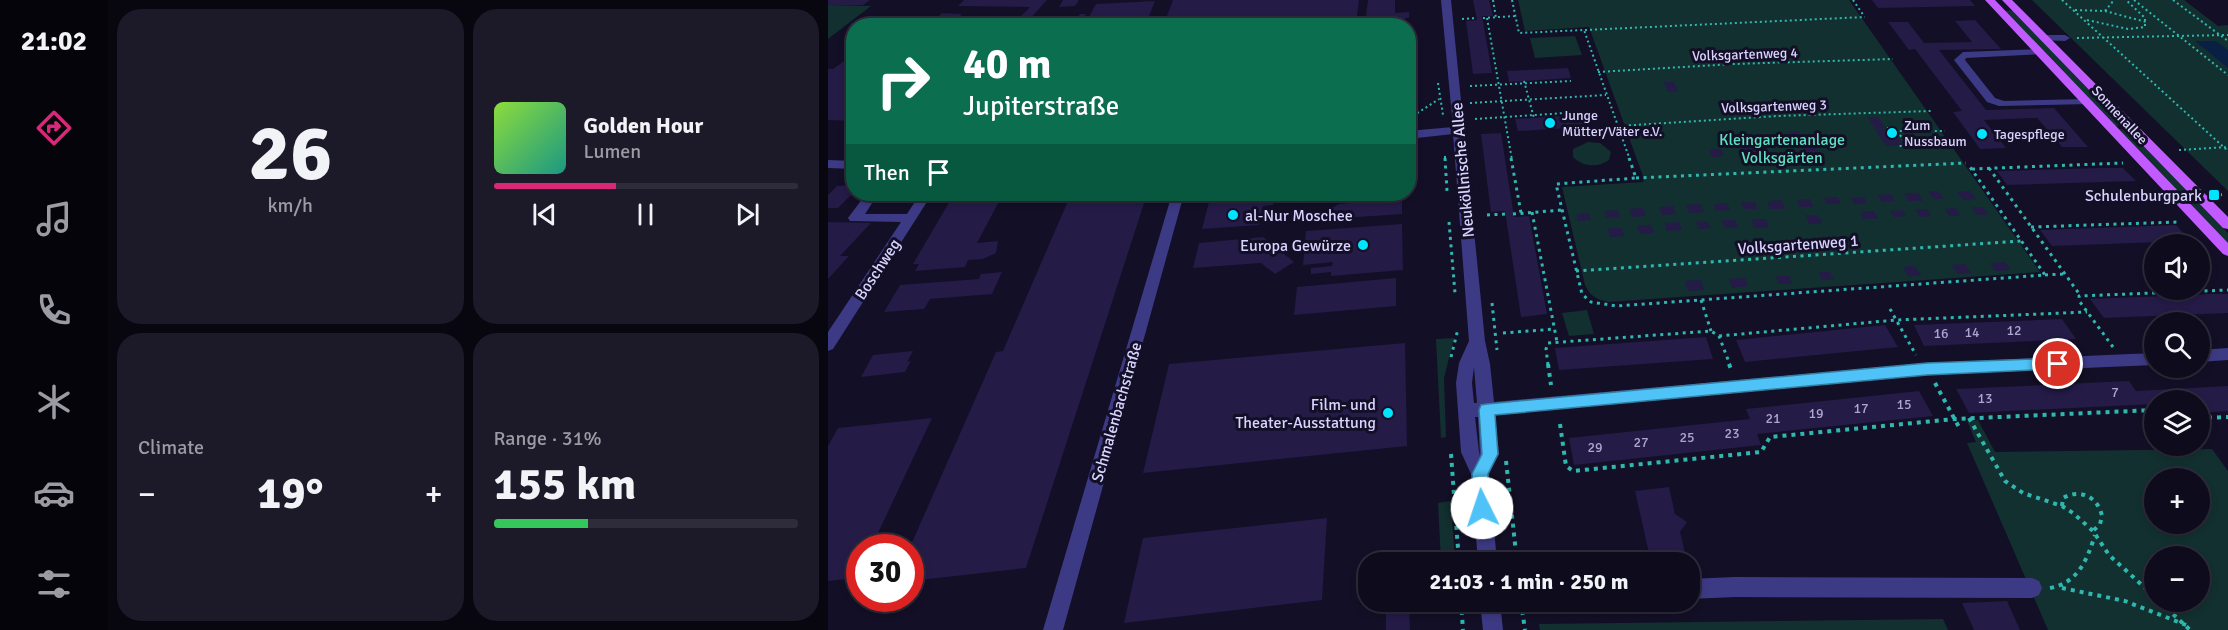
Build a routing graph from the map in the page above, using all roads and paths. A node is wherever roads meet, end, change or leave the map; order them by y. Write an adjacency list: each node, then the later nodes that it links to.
1 (1446, 0): 45 (street, Neuköllnische Allee)
2 (1493, 0): 18 (path)
3 (1512, 0): 14 (path)
4 (1853, 0): 22 (path)
5 (1990, 0): 32 (main road, Sonnenallee)
6 (2007, 0): 26 (main road, Sonnenallee)
7 (2062, 0): 12 (path)
8 (2114, 0): 13 (path)
9 (2126, 0): 21 (path)
10 (2134, 0): 25 (path)
11 (2173, 0): 23 (path)
12 (2074, 10): 13 (path); 20 (path)
13 (2105, 11): 21 (path)
14 (1516, 16): 18 (path); 22 (path)
15 (1477, 18): 19 (path)
16 (1483, 18): 17 (path)
17 (1487, 18): 18 (path); 38 (path)
18 (1496, 18)
19 (1462, 19)
20 (2085, 19): 21 (path); 28 (path)
21 (2146, 22)
22 (1584, 30): 34 (path)
23 (2220, 35): 24 (path); 25 (path); 29 (path)
24 (2228, 35)
25 (2179, 36): 28 (path); 31 (path)
26 (2045, 38): 27 (street); 81 (main road, Sonnenallee)
27 (2065, 38): 28 (path)
28 (2102, 38): 59 (path)
29 (2228, 41)
30 (2203, 47): 31 (path)
31 (2194, 48): 35 (path)
32 (2039, 52): 44 (main road, Sonnenallee); 44 (street)
33 (1893, 59): 34 (path, Volksgartenweg 4)
34 (1598, 72): 40 (path)
35 (2228, 75)
36 (1571, 81): 37 (path)
37 (1524, 82): 38 (path); 42 (path)
38 (1498, 85): 39 (path); 43 (path)
39 (1470, 86)
40 (1606, 95): 42 (path); 52 (path)
41 (1439, 99): 48 (path)
42 (1528, 99): 43 (path); 50 (path)
43 (1501, 101): 45 (path); 49 (path)
44 (2087, 102): 84 (main road, Sonnenallee)
45 (1456, 104): 54 (street, Neuköllnische Allee)
46 (1931, 111): 52 (path, Volksgartenweg 3)
47 (1580, 112): 50 (path)
48 (1416, 114)
49 (1503, 117): 50 (path); 51 (path); 74 (path)
50 (1533, 117)
51 (1475, 119)
52 (1618, 126): 67 (path)
53 (1887, 128): 55 (path)
54 (1458, 130): 57 (street); 100 (street, Neuköllnische Allee)
55 (1897, 131): 56 (path); 58 (path)
56 (1945, 131)
57 (1416, 134)
58 (1898, 146)
59 (2227, 149): 60 (path)
60 (2179, 150)
61 (1446, 152): 68 (path)
62 (1966, 163): 67 (path)
63 (2123, 163): 66 (path)
64 (828, 164): 65 (street)
65 (846, 165)
66 (1989, 168): 82 (path); 83 (path)
67 (1636, 178): 72 (path)
68 (1448, 199)
69 (867, 201): 79 (street)
70 (922, 201): 79 (street, Boschweg)
71 (1176, 201): 137 (street, Schmalenbachstraße)
72 (1563, 210): 73 (path); 85 (path)
73 (1532, 212): 74 (path); 96 (path)
74 (1521, 213): 76 (path)
75 (1506, 214): 77 (path)
76 (1513, 214)
77 (1487, 215)
78 (1449, 216): 89 (path)
79 (911, 218): 102 (street, Boschweg)
80 (2178, 222): 82 (path)
81 (2228, 225)
82 (2031, 227): 86 (path)
83 (2022, 241): 85 (path, Volksgartenweg 1); 87 (path)
84 (2228, 251)
85 (1576, 271): 91 (path)
86 (2065, 274): 87 (path); 90 (path)
87 (2045, 275): 91 (path)
88 (2228, 290): 90 (path)
89 (1455, 296)
90 (2080, 296): 93 (path)
91 (1701, 300): 97 (path)
92 (1890, 309): 94 (path)
93 (2086, 312): 94 (path); 106 (path)
94 (1896, 320): 99 (path); 108 (path)
95 (1459, 321): 107 (path)
96 (1555, 329): 98 (path); 101 (path)
97 (1711, 332): 99 (path); 101 (path)
98 (1503, 333)
99 (1719, 336): 110 (path)
100 (1477, 341): 111 (street, Neuköllnische Allee); 113 (street, Neuköllnische Allee)
101 (1557, 342): 109 (path)
102 (828, 345)
103 (2228, 354): 104 (street)
104 (2210, 355)
105 (2144, 360): 106 (street)
106 (2123, 361): 108 (street)
107 (1449, 362)
108 (1926, 369): 110 (street); 117 (path)
109 (1551, 385)
110 (1738, 387): 111 (street)
111 (1487, 410): 113 (street); 122 (street, Neuköllnische Allee)
112 (2144, 410): 115 (path)
113 (1467, 411): 122 (street, Neuköllnische Allee)
114 (2228, 417): 116 (path)
115 (1969, 418): 117 (path); 123 (path)
116 (2210, 418)
117 (1955, 419): 118 (path); 119 (path)
118 (1560, 424)
119 (1960, 429)
120 (1451, 447): 125 (path)
121 (1506, 454): 127 (path)
122 (1480, 474): 126 (street, Neuköllnische Allee)
123 (2062, 506): 124 (path); 124 (path)
124 (2094, 533): 128 (path); 130 (path)
125 (1458, 552)
126 (1485, 552)
127 (1516, 552)
128 (2144, 587)
129 (2032, 588): 130 (path); 131 (street)
130 (2062, 588): 136 (path)
131 (1700, 589)
132 (1462, 612): 138 (path)
133 (1491, 612): 139 (street)
134 (1522, 612): 140 (path)
135 (2171, 612): 136 (path)
136 (2186, 625): 141 (path)
137 (1053, 630)
138 (1463, 630)
139 (1492, 630)
140 (1525, 630)
141 (2190, 630)

